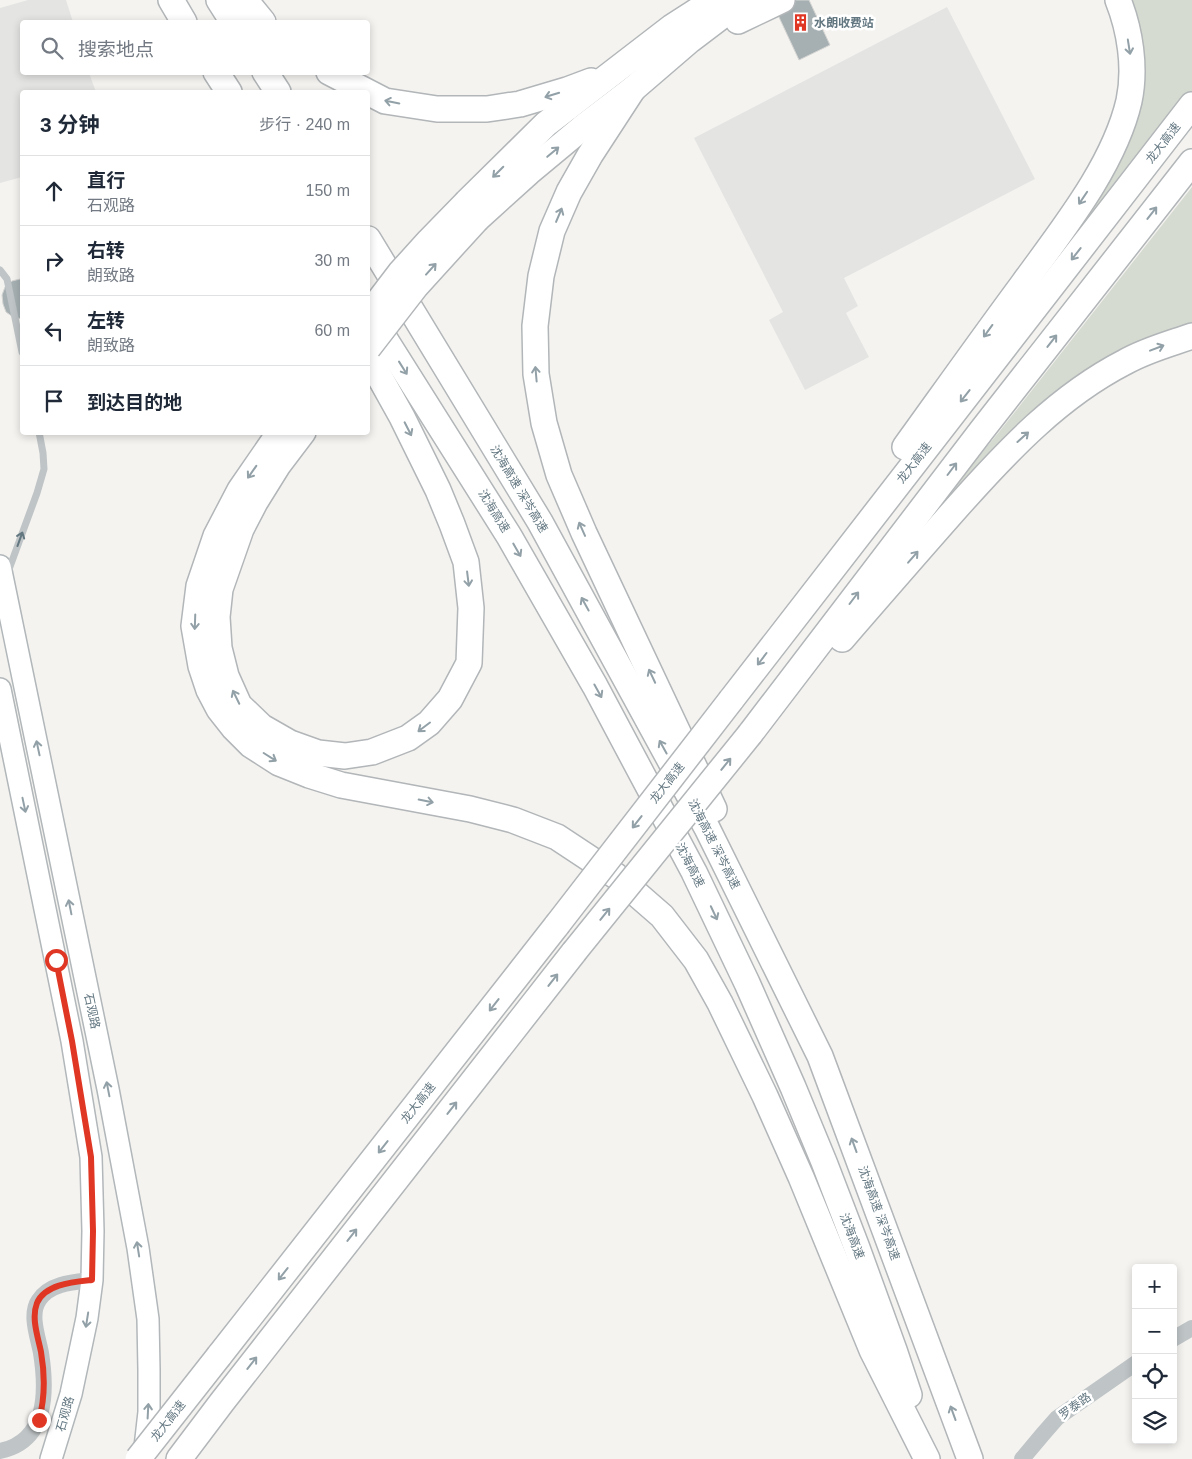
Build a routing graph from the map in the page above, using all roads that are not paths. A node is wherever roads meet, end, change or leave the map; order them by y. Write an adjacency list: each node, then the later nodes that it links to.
1 (219, 0): 8 (highway)
2 (245, 0): 9 (highway)
3 (681, 0): 10 (highway)
4 (714, 0): 10 (highway)
5 (752, 0): 11 (highway)
6 (782, 0): 11 (highway)
7 (1118, 0): 38 (highway, one-way to 38)
8 (232, 20)
9 (261, 20)
10 (638, 53): 12 (highway)
11 (662, 65): 17 (highway)
12 (614, 72): 22 (highway, one-way to 22); 25 (highway, one-way to 25)
13 (213, 75): 18 (highway)
14 (218, 75): 19 (highway)
15 (267, 75): 20 (highway)
16 (335, 75): 21 (highway, one-way to 16)
17 (633, 89): 25 (highway, one-way to 17); 41 (highway, one-way to 17)
18 (221, 90)
19 (228, 90)
20 (277, 90)
21 (364, 90)
22 (370, 93)
23 (1192, 105): 38 (highway, 龙大高速, one-way to 38)
24 (1192, 162): 40 (highway, one-way to 24)
25 (472, 211): 28 (highway, bridge); 32 (highway, one-way to 25, bridge)
26 (370, 242): 41 (highway, 沈海高速 深岑高速, one-way to 26)
27 (0, 270): 31 (lane)
28 (370, 311)
29 (370, 316): 51 (highway, 沈海高速, one-way to 51)
30 (1192, 336): 40 (highway, one-way to 30)
31 (20, 342)
32 (370, 345)
33 (370, 360): 36 (highway, one-way to 36)
34 (40, 435): 37 (lane, one-way to 34)
35 (278, 435): 51 (highway, one-way to 51)
36 (301, 435)
37 (2, 575): 49 (main road, 石观路, one-way to 37)
38 (791, 620): 48 (highway, 龙大高速, one-way to 48, bridge)
39 (0, 689): 42 (main road, 石观路, one-way to 42)
40 (750, 734): 50 (highway, one-way to 40, bridge)
41 (820, 1056): 52 (highway, 沈海高速 深岑高速, one-way to 41)
42 (92, 1280): 46 (street); 47 (main road, 石观路, one-way to 47)
43 (1192, 1328): 44 (street)
44 (1177, 1337)
45 (1132, 1366): 53 (street, 罗泰路)
46 (0, 1451)
47 (51, 1459)
48 (138, 1459)
49 (144, 1459)
50 (178, 1459)
51 (929, 1459)
52 (970, 1459)
53 (1022, 1459)

